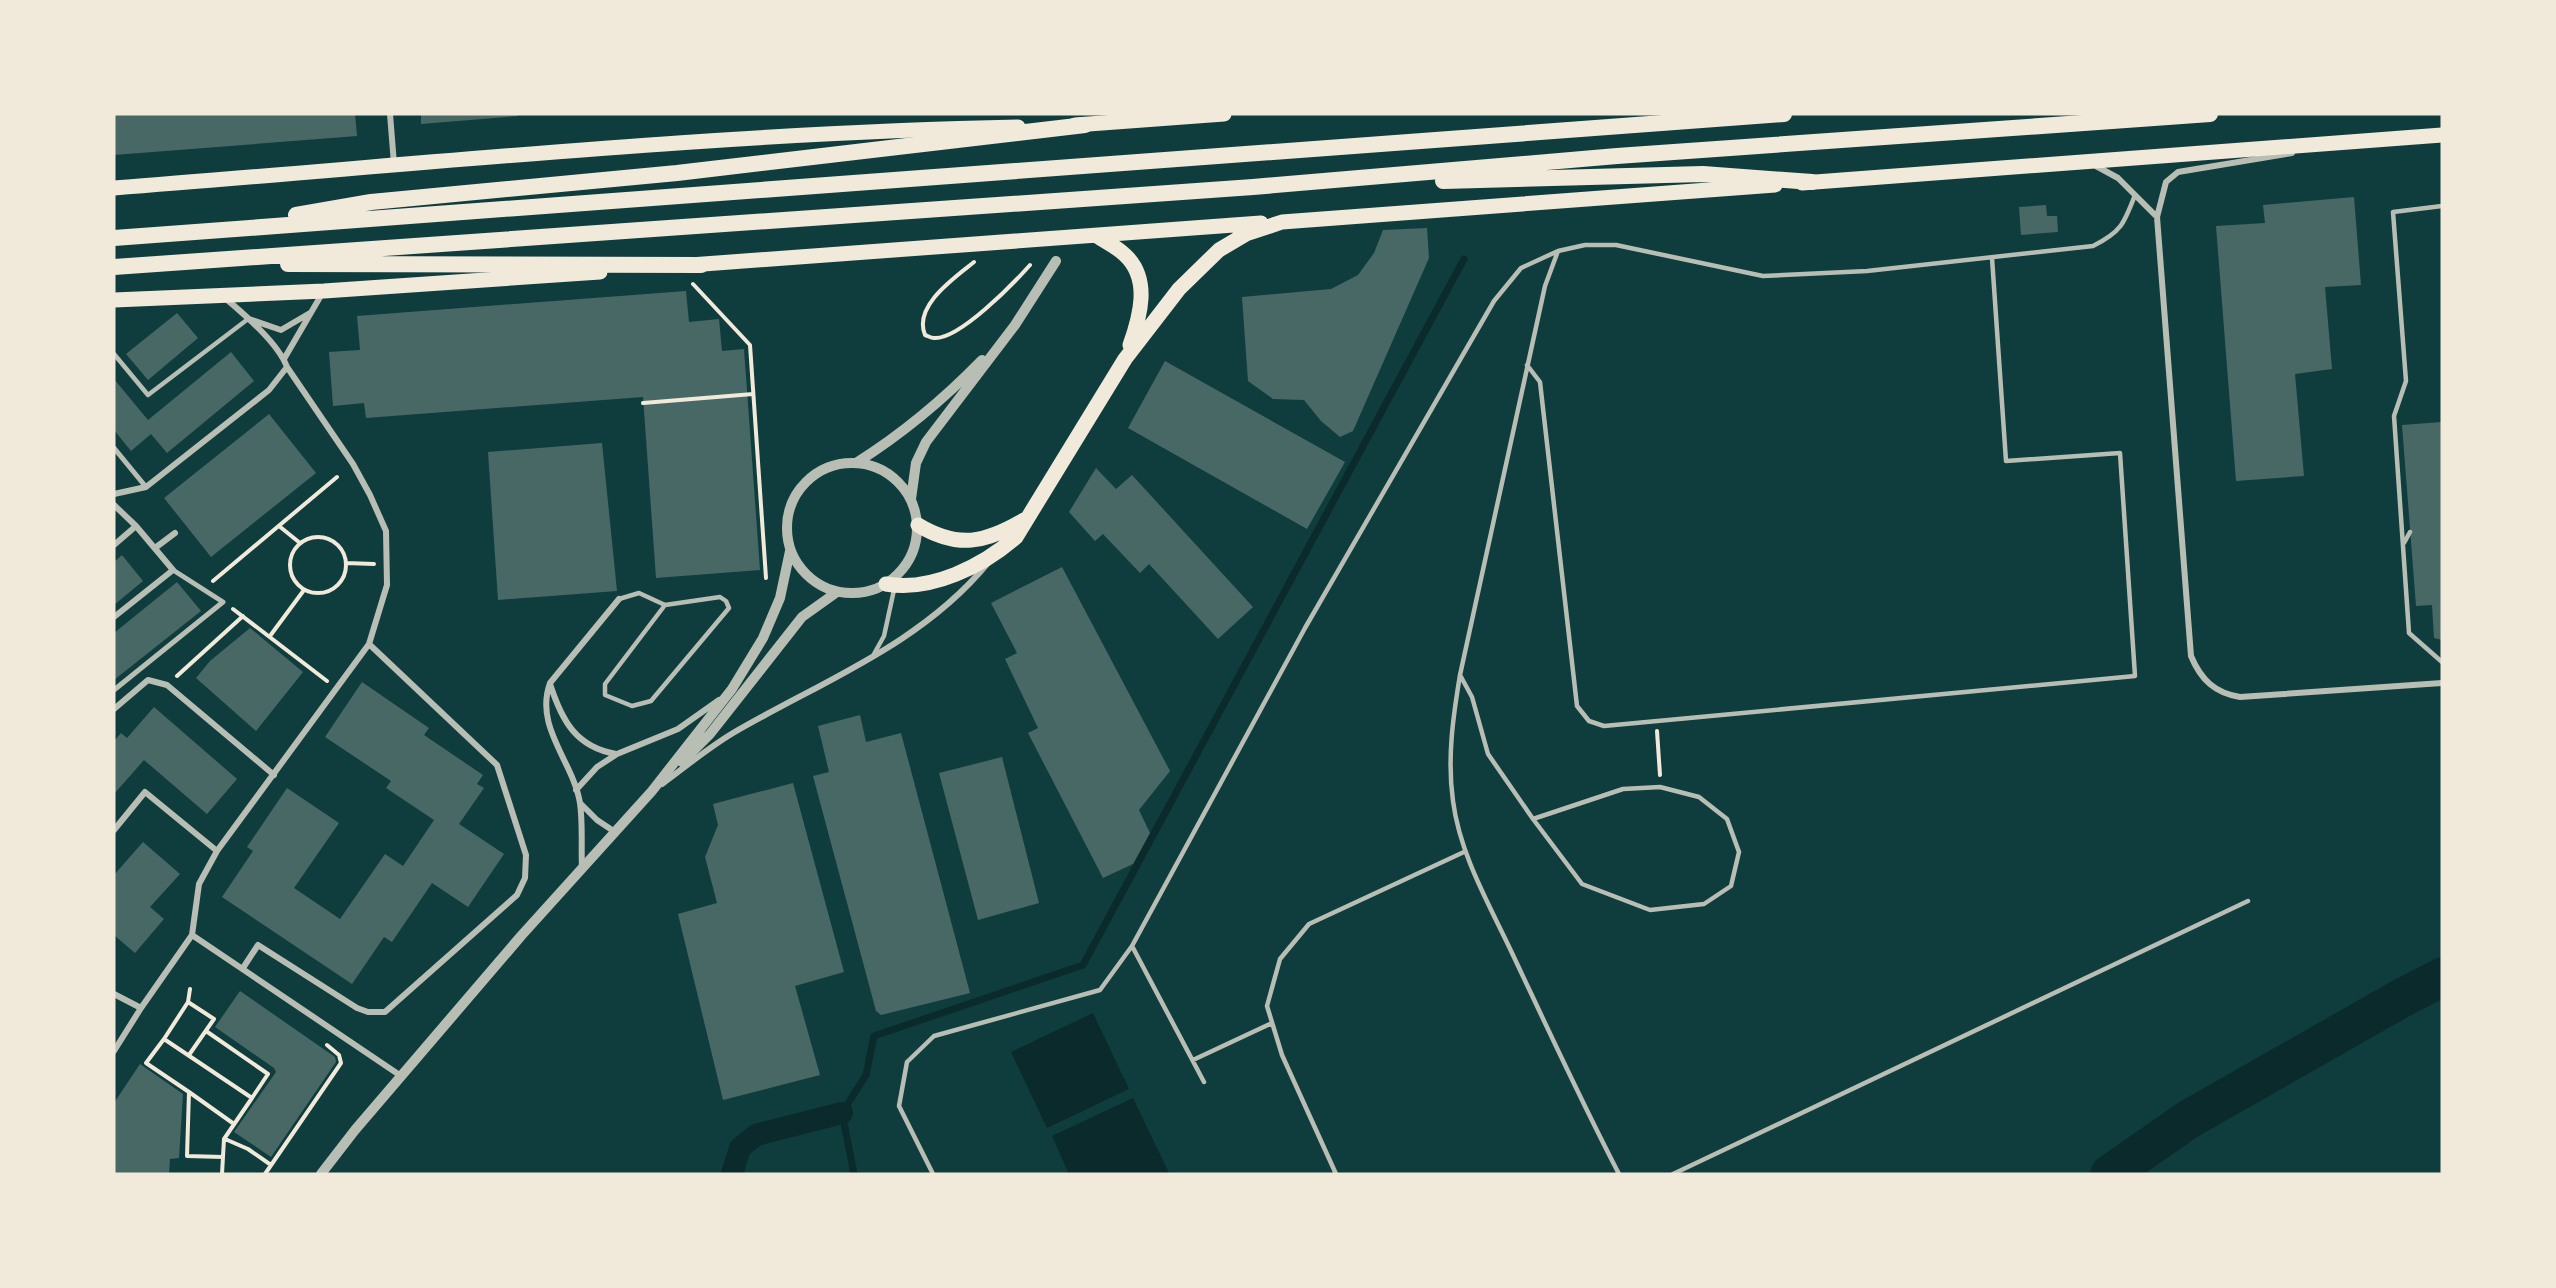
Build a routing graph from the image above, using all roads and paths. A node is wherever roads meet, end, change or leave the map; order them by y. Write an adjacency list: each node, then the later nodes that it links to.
1 (390, 114): 9 (street)
2 (1224, 114): 5 (main road)
3 (1784, 114): 17 (highway)
4 (2210, 114): 11 (highway)
5 (1085, 125): 9 (main road); 17 (highway)
6 (2442, 135): 7 (main road)
7 (2359, 141): 8 (main road); 15 (street)
8 (2078, 162): 10 (main road); 13 (street)
9 (394, 164): 12 (main road)
10 (1812, 182): 11 (highway); 16 (main road)
11 (1253, 187): 24 (highway)
12 (114, 188)
13 (2135, 195): 15 (street); 22 (lane)
14 (2442, 206): 56 (lane)
15 (2157, 218): 80 (street)
16 (1282, 222): 18 (main road); 37 (main road)
17 (211, 231): 19 (highway)
18 (1097, 236): 20 (main road); 37 (main road)
19 (114, 238)
20 (998, 243): 25 (main road); 26 (path)
21 (1558, 251): 22 (lane); 38 (lane); 101 (lane)
22 (1992, 258): 86 (lane)
23 (1056, 261): 34 (street)
24 (155, 264): 25 (highway); 28 (highway)
25 (701, 265): 27 (main road)
26 (1030, 265)
27 (676, 266): 29 (main road); 40 (path)
28 (114, 267)
29 (324, 291): 30 (main road); 32 (street)
30 (222, 295): 31 (main road); 33 (street)
31 (114, 300)
32 (311, 313): 33 (street); 36 (street)
33 (248, 318): 35 (lane); 36 (street)
34 (1015, 325): 43 (street); 47 (street)
35 (114, 354)
36 (284, 359): 39 (street)
37 (1125, 359): 49 (main road)
38 (1527, 364): 78 (lane); 86 (lane)
39 (287, 367): 45 (street); 62 (street)
40 (753, 394): 41 (path); 64 (path)
41 (643, 403)
42 (114, 448): 45 (street)
43 (856, 463): 47 (street); 59 (street)
44 (337, 477): 52 (path)
45 (146, 487): 46 (street)
46 (114, 494)
47 (911, 499): 50 (street)
48 (114, 505): 51 (street)
49 (1029, 517): 50 (main road); 60 (main road)
50 (918, 525): 65 (street)
51 (136, 526): 57 (street); 58 (street)
52 (279, 526): 55 (path); 66 (path)
53 (175, 532): 58 (street)
54 (2410, 532): 56 (lane)
55 (300, 543): 61 (path); 67 (path)
56 (2403, 544): 77 (lane)
57 (114, 545)
58 (155, 548): 63 (street)
59 (790, 551): 68 (street); 83 (street)
60 (998, 552): 65 (main road); 76 (street)
61 (346, 563): 62 (path); 67 (path)
62 (387, 564): 75 (street)
63 (173, 570): 66 (street); 73 (street)
64 (766, 581)
65 (893, 582): 68 (street); 76 (lane)
66 (204, 589): 70 (street)
67 (304, 590): 74 (path)
68 (837, 592): 91 (street)
69 (619, 599): 71 (lane); 79 (street)
70 (223, 602): 72 (path); 84 (street)
71 (665, 605): 71 (lane)
72 (243, 616): 74 (path); 81 (path)
73 (114, 617)
74 (270, 636): 82 (path)
75 (369, 644): 82 (street); 102 (street)
76 (871, 659): 91 (street)
77 (2442, 662)
78 (1460, 675): 93 (lane); 97 (lane)
79 (550, 683): 87 (street); 90 (street)
80 (2442, 683)
81 (167, 685): 85 (street); 88 (street)
82 (337, 688): 88 (street)
83 (732, 689): 87 (street); 91 (street)
84 (114, 690)
85 (114, 709)
86 (1657, 721): 89 (path)
87 (617, 754): 90 (street)
88 (274, 775): 96 (street)
89 (1660, 787): 93 (lane); 93 (lane)
90 (576, 790): 92 (street)
91 (652, 791): 95 (street)
92 (580, 803): 95 (street); 98 (street)
93 (1533, 819)
94 (114, 830): 96 (street)
95 (615, 832): 98 (street)
96 (217, 851): 100 (street)
97 (1464, 852): 107 (lane); 127 (lane)
98 (582, 868): 114 (street)
99 (2248, 902): 128 (lane)
100 (192, 935): 102 (street); 106 (street)
101 (1132, 946): 113 (lane); 125 (lane)
102 (243, 968): 108 (street)
103 (190, 989): 105 (path)
104 (114, 994): 106 (street)
105 (188, 1002): 109 (path); 110 (path)
106 (141, 1008): 111 (street)
107 (1272, 1023): 113 (lane); 126 (lane)
108 (332, 1029): 114 (street); 121 (path)
109 (206, 1031): 112 (path); 117 (path)
110 (164, 1039): 112 (path); 116 (path)
111 (114, 1051)
112 (189, 1055): 117 (path)
113 (1193, 1060): 115 (lane)
114 (401, 1076): 124 (street)
115 (1204, 1082)
116 (189, 1092): 118 (path); 120 (path)
117 (252, 1098): 118 (path)
118 (234, 1124): 119 (path)
119 (224, 1139): 120 (path); 121 (path)
120 (223, 1157): 122 (path)
121 (271, 1165): 123 (path)
122 (222, 1174)
123 (265, 1174)
124 (321, 1174)
125 (933, 1174)
126 (1336, 1174)
127 (1619, 1174)
128 (1673, 1174)

